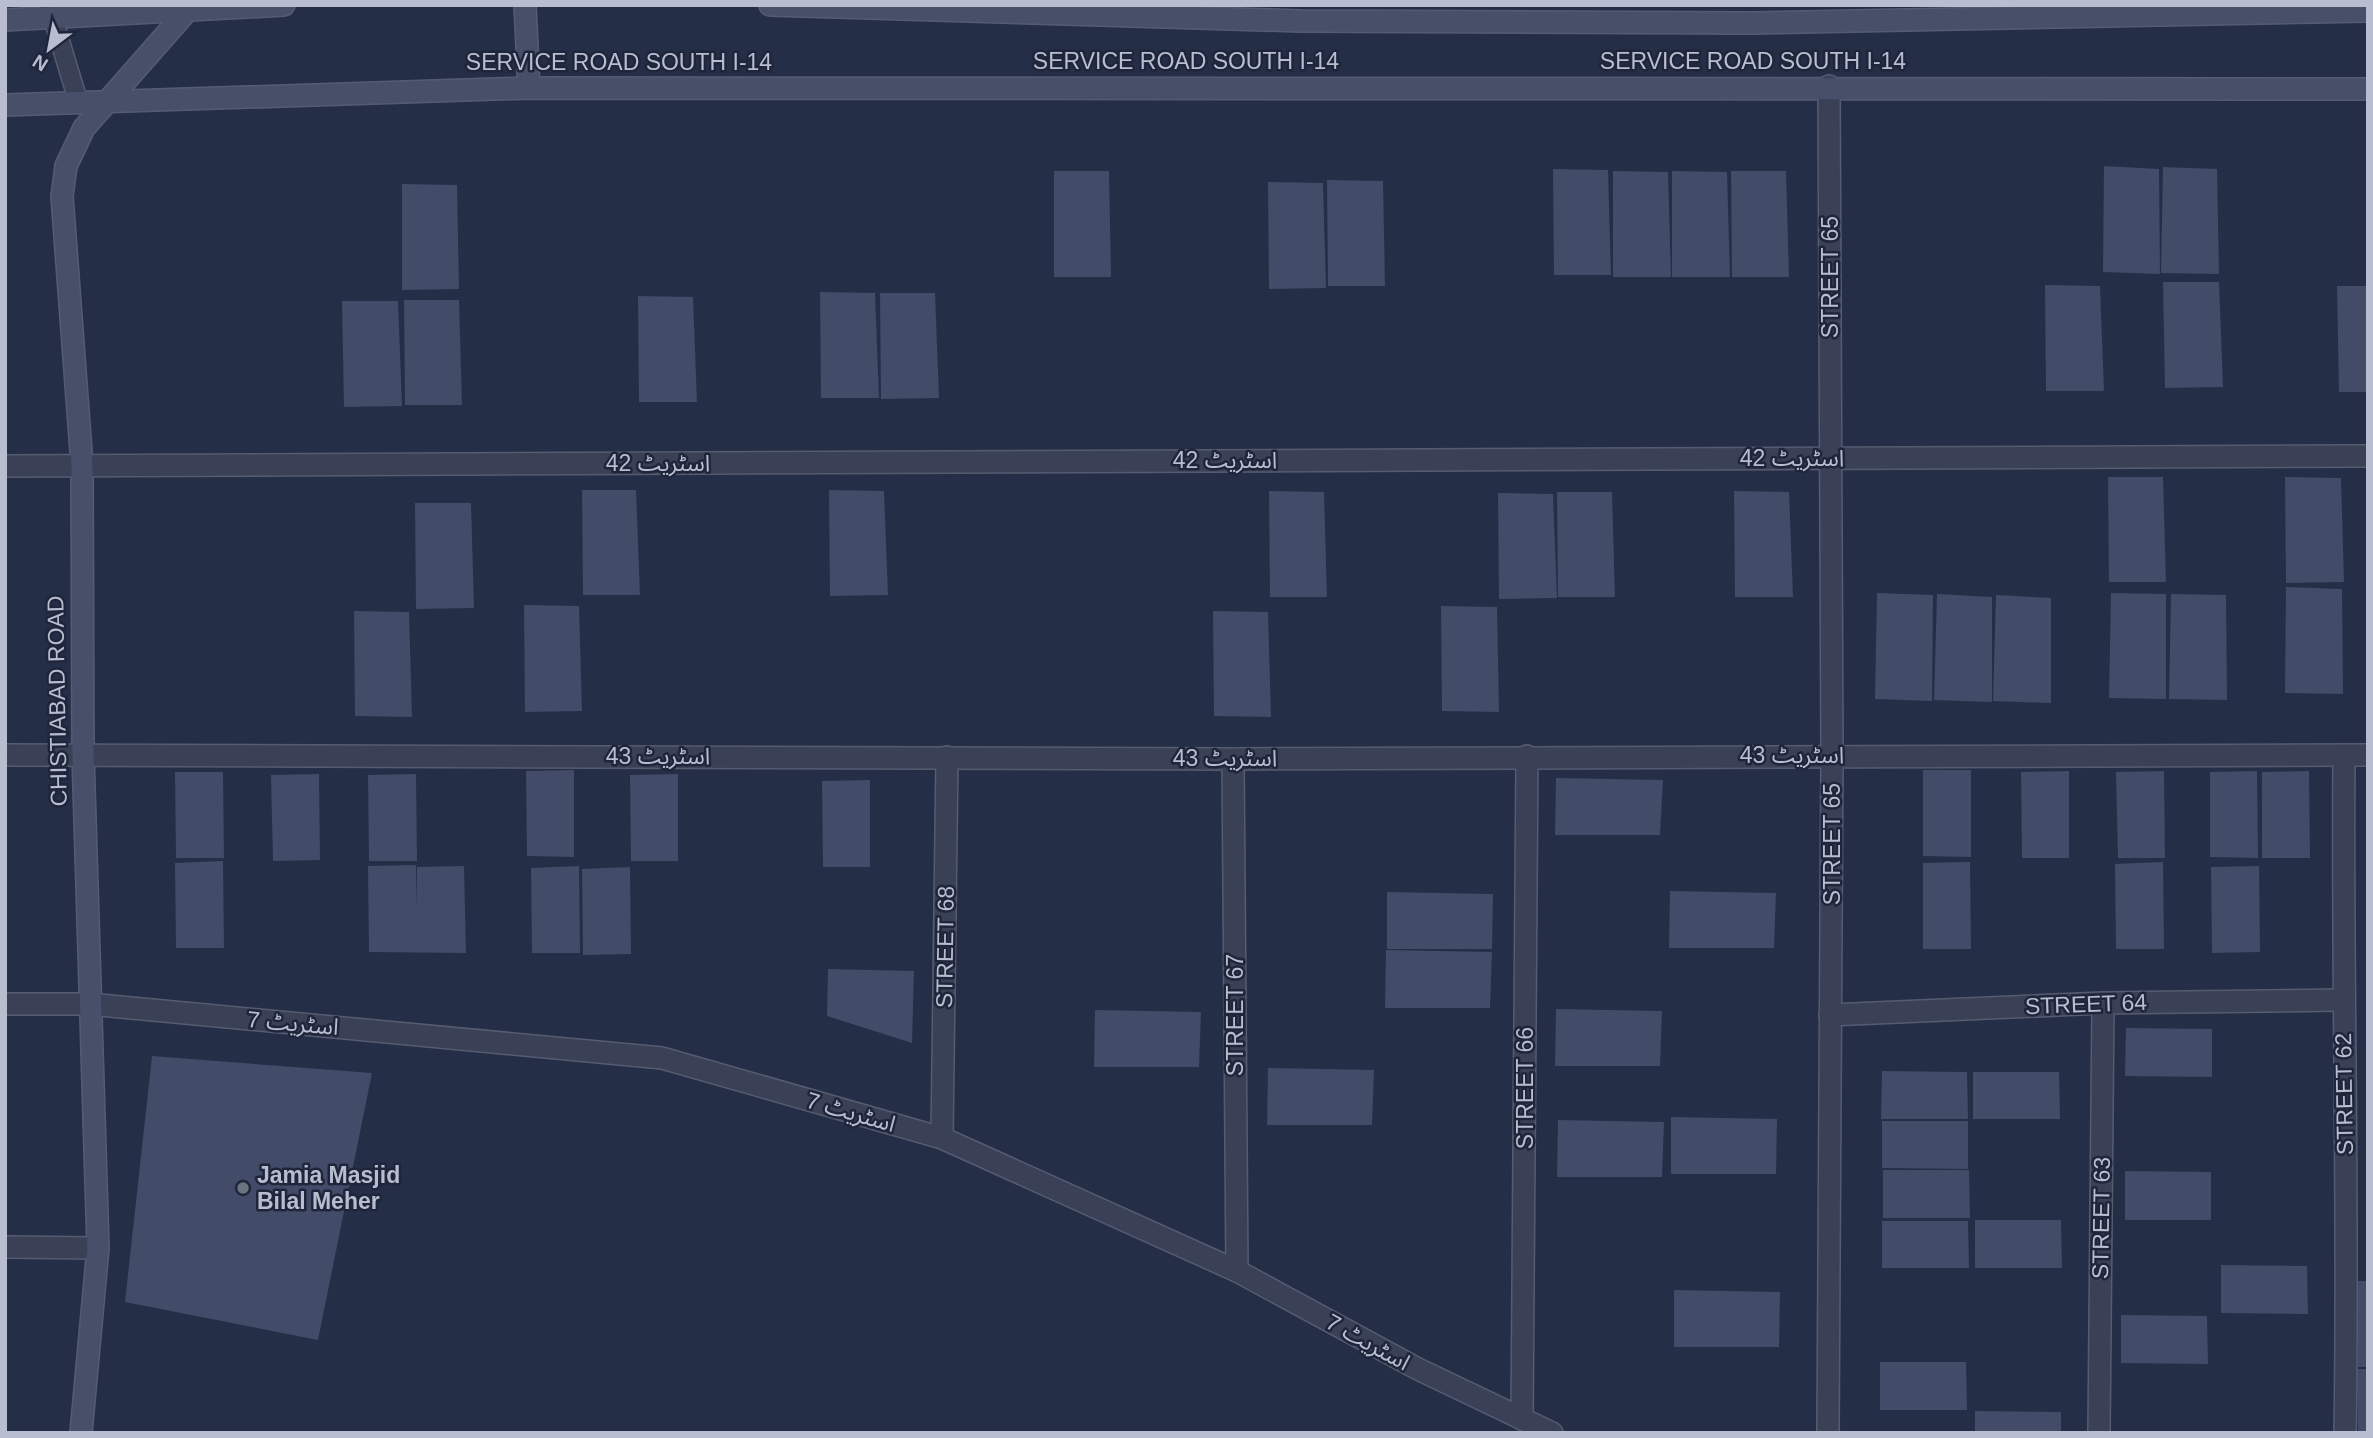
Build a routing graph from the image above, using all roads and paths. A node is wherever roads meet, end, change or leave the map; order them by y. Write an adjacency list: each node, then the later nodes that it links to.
1 (284, 5): 6 (main road)
2 (525, 5): 9 (main road)
3 (770, 5): 4 (main road, SERVICE ROAD SOUTH I-14)
4 (2368, 11)
5 (51, 12): 6 (main road); 7 (main road); 12 (lane)
6 (186, 12): 11 (main road, CHISTIABAD ROAD)
7 (5, 20)
8 (1829, 86): 9 (main road, SERVICE ROAD SOUTH I-14); 10 (main road, SERVICE ROAD SOUTH I-14); 15 (street, STREET 65)
9 (529, 88): 11 (main road, SERVICE ROAD SOUTH I-14)
10 (2368, 89)
11 (108, 102): 12 (main road, SERVICE ROAD SOUTH I-14); 16 (main road, CHISTIABAD ROAD)
12 (79, 104): 13 (main road, SERVICE ROAD SOUTH I-14)
13 (5, 105)
14 (2368, 456): 15 (street, اسٹریٹ 42)
15 (1831, 458): 16 (street, اسٹریٹ 42); 20 (street, STREET 65)
16 (82, 465): 17 (street, اسٹریٹ 42); 18 (main road, CHISTIABAD ROAD)
17 (5, 466)
18 (83, 754): 19 (street, اسٹریٹ 43); 24 (street, اسٹریٹ 43); 29 (main road, CHISTIABAD ROAD)
19 (5, 755)
20 (1832, 755): 21 (street, اسٹریٹ 43); 23 (street, اسٹریٹ 43); 30 (street, STREET 65)
21 (2344, 755): 22 (street, اسٹریٹ 43); 26 (street, STREET 62)
22 (2368, 755)
23 (1527, 756): 25 (street, اسٹریٹ 43); 36 (street, STREET 66)
24 (947, 757): 25 (street, اسٹریٹ 43); 31 (street, STREET 68)
25 (1233, 759): 35 (street, STREET 67)
26 (2342, 1000): 27 (street, STREET 64); 34 (street, STREET 62)
27 (2103, 1003): 30 (street, STREET 64); 40 (street, STREET 63)
28 (5, 1004): 29 (street, اسٹریٹ 7)
29 (89, 1004): 31 (street, اسٹریٹ 7); 33 (main road, CHISTIABAD ROAD)
30 (1830, 1015): 39 (street, STREET 65)
31 (942, 1138): 35 (street, اسٹریٹ 7)
32 (5, 1247): 33 (street)
33 (98, 1248): 37 (main road, CHISTIABAD ROAD)
34 (2358, 1262): 41 (street, STREET 62)
35 (1237, 1271): 36 (street, اسٹریٹ 7)
36 (1522, 1419): 38 (street, اسٹریٹ 7)
37 (81, 1433)
38 (1552, 1433)
39 (1828, 1433)
40 (2099, 1433)
41 (2345, 1433)

